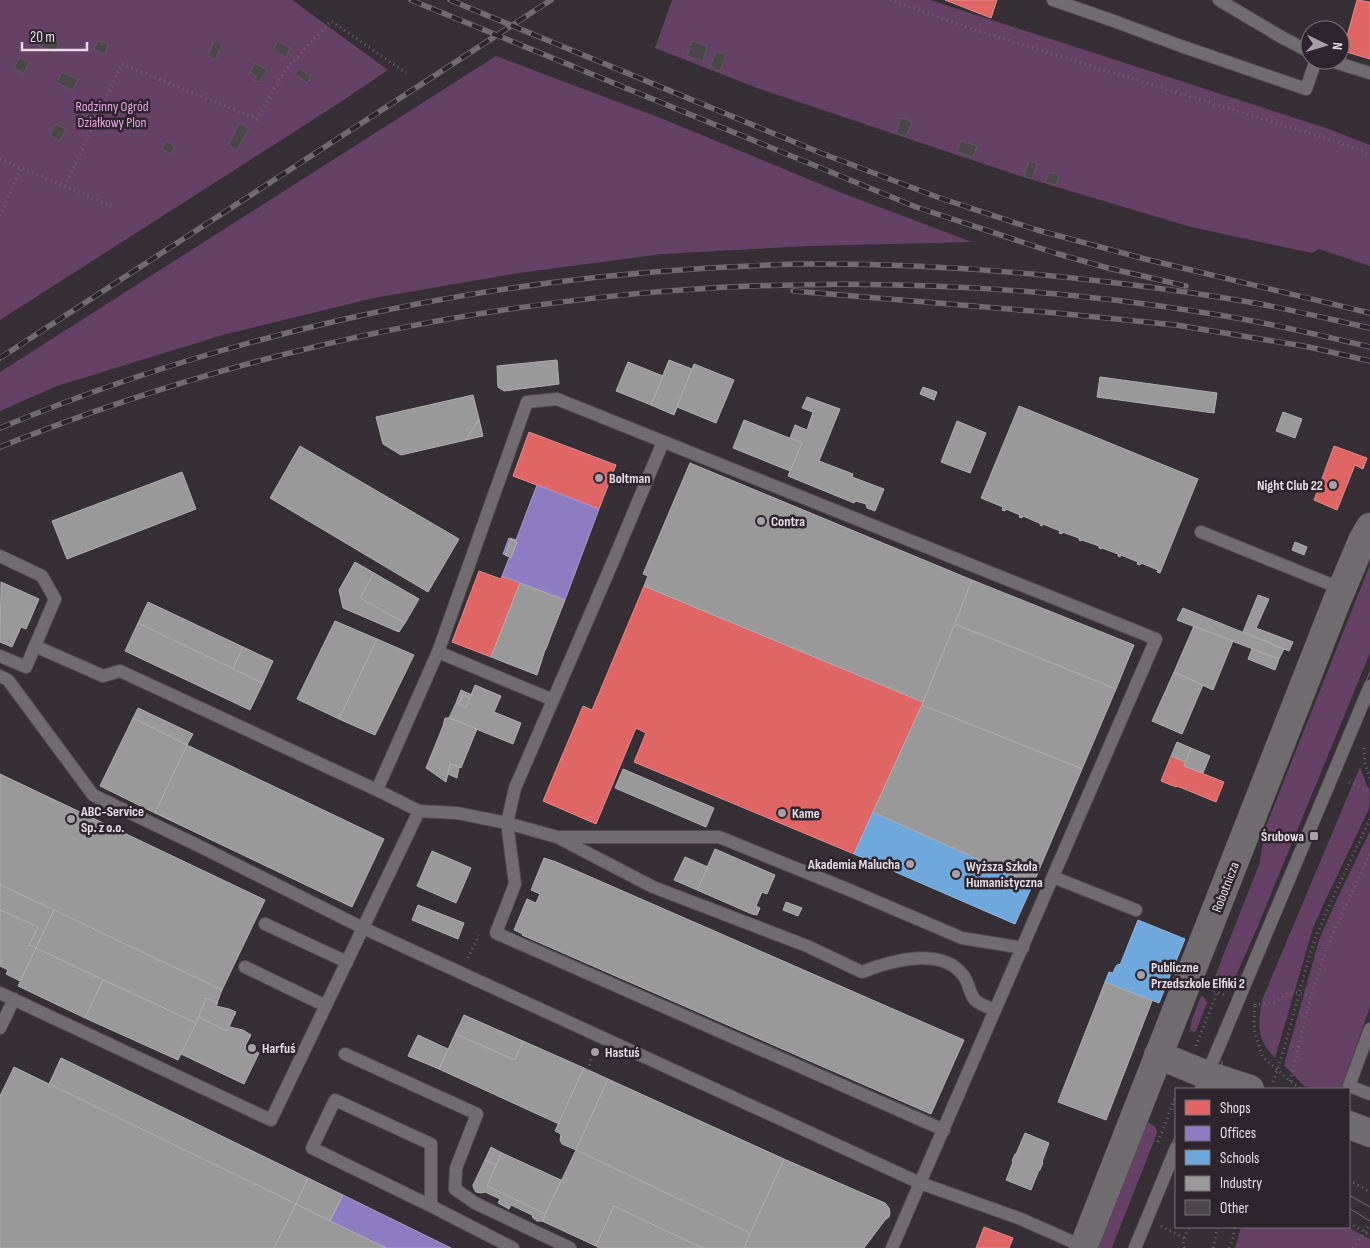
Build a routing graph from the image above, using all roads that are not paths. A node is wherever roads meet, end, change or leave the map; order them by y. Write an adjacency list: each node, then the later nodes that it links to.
1 (1053, 0): 5 (lane)
2 (1219, 0): 3 (lane)
3 (1300, 47)
4 (1350, 67): 6 (lane)
5 (1313, 70)
6 (1370, 73)
7 (663, 442): 13 (lane); 17 (lane); 22 (lane)
8 (1370, 527): 11 (street, Robotnicza)
9 (1201, 532): 11 (lane)
10 (0, 556): 12 (lane)
11 (1342, 589): 36 (street, Robotnicza)
12 (35, 646): 14 (lane); 18 (lane)
13 (438, 652): 17 (lane); 18 (lane)
14 (0, 656)
15 (0, 676): 25 (lane)
16 (1370, 686): 37 (lane)
17 (554, 700): 20 (lane)
18 (377, 790): 19 (lane)
19 (419, 811): 20 (lane); 25 (lane)
20 (507, 823): 21 (lane); 41 (lane)
21 (557, 836): 26 (lane); 32 (lane)
22 (1053, 877): 23 (lane); 26 (lane)
23 (1136, 910)
24 (265, 924): 27 (lane)
25 (363, 928): 27 (lane); 44 (lane)
26 (1023, 948): 32 (lane)
27 (347, 962): 31 (lane)
28 (245, 967): 31 (lane)
29 (0, 993): 30 (lane)
30 (14, 999): 31 (lane); 33 (lane)
31 (326, 1006)
32 (995, 1010): 41 (lane)
33 (0, 1028)
34 (1370, 1029): 39 (lane)
35 (345, 1054): 47 (lane)
36 (1158, 1056): 37 (street); 49 (street, Robotnicza)
37 (1204, 1082): 38 (street)
38 (1243, 1088)
39 (1370, 1094)
40 (1350, 1125): 42 (street)
41 (944, 1130): 44 (lane)
42 (1370, 1133)
43 (1175, 1150): 50 (lane)
44 (920, 1182): 48 (lane); 49 (lane)
45 (432, 1206): 45 (lane); 46 (lane)
46 (513, 1248)
47 (570, 1248)
48 (892, 1248)
49 (1084, 1248)
50 (1134, 1248)

